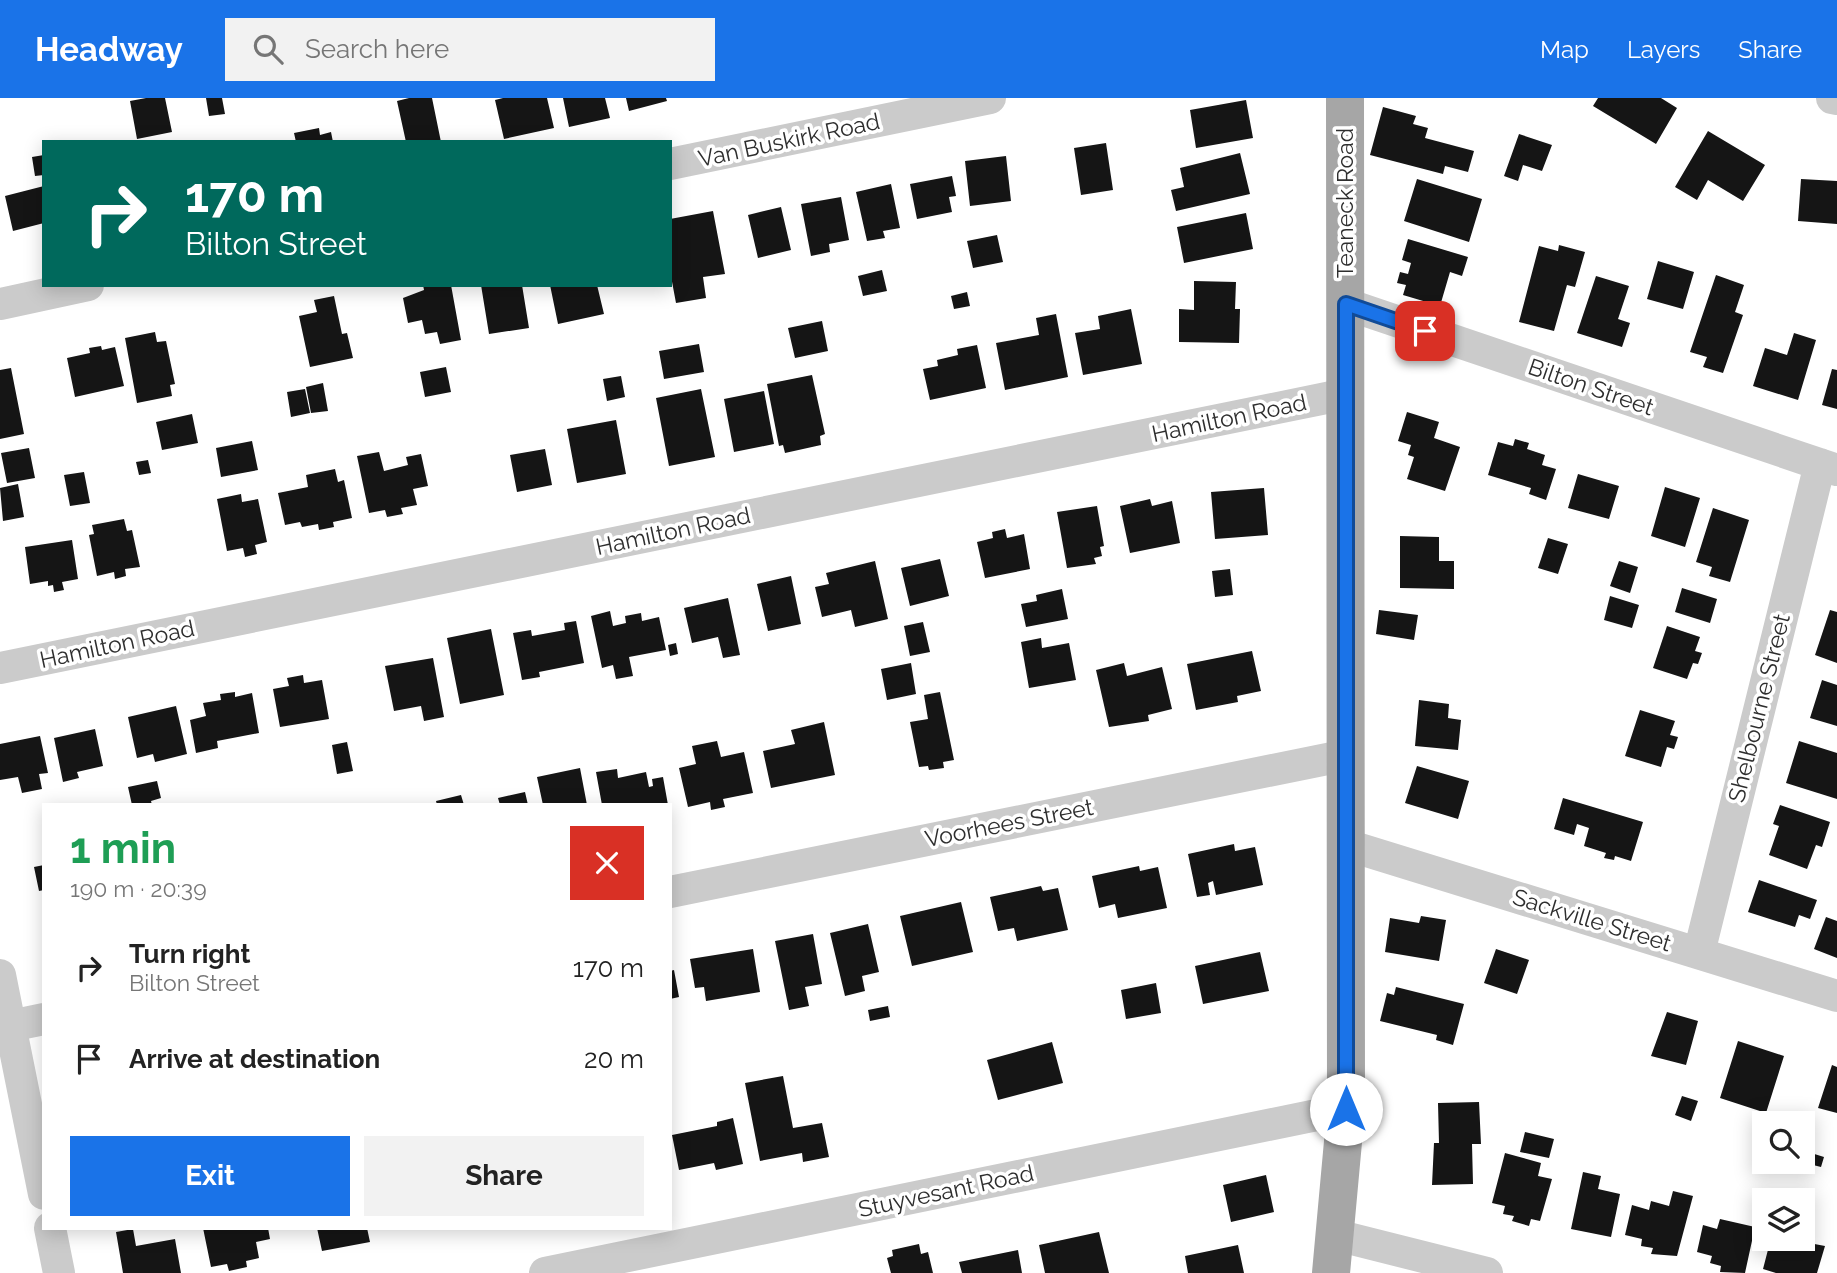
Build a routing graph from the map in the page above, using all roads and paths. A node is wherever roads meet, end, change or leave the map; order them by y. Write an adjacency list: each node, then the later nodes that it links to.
1 (990, 98): 3 (street, Van Buskirk Road)
2 (1345, 98): 6 (main road, Teaneck Road)
3 (672, 164)
4 (79, 287): 5 (street)
5 (0, 304)
6 (1346, 304): 7 (main road, Teaneck Road); 8 (street, Bilton Street)
7 (1346, 394): 9 (street, Hamilton Road); 10 (main road, Teaneck Road)
8 (1828, 467): 13 (street, Shelbourne Street)
9 (0, 668)
10 (1347, 755): 11 (main road, Teaneck Road); 12 (street, Voorhees Street)
11 (1348, 845): 13 (street, Sackville Street); 18 (main road, Teaneck Road)
12 (672, 892)
13 (1699, 953): 15 (street, Sackville Street)
14 (0, 975): 17 (street)
15 (1837, 996)
16 (42, 1019): 17 (street)
17 (5, 1027): 19 (street)
18 (1346, 1109): 21 (main road, Teaneck Road); 23 (street, Stuyvesant Road)
19 (42, 1185)
20 (50, 1230): 22 (street)
21 (1336, 1235): 24 (main road, Teaneck Road); 25 (street)
22 (59, 1273)
23 (545, 1273)
24 (1331, 1273)
25 (1487, 1273)

